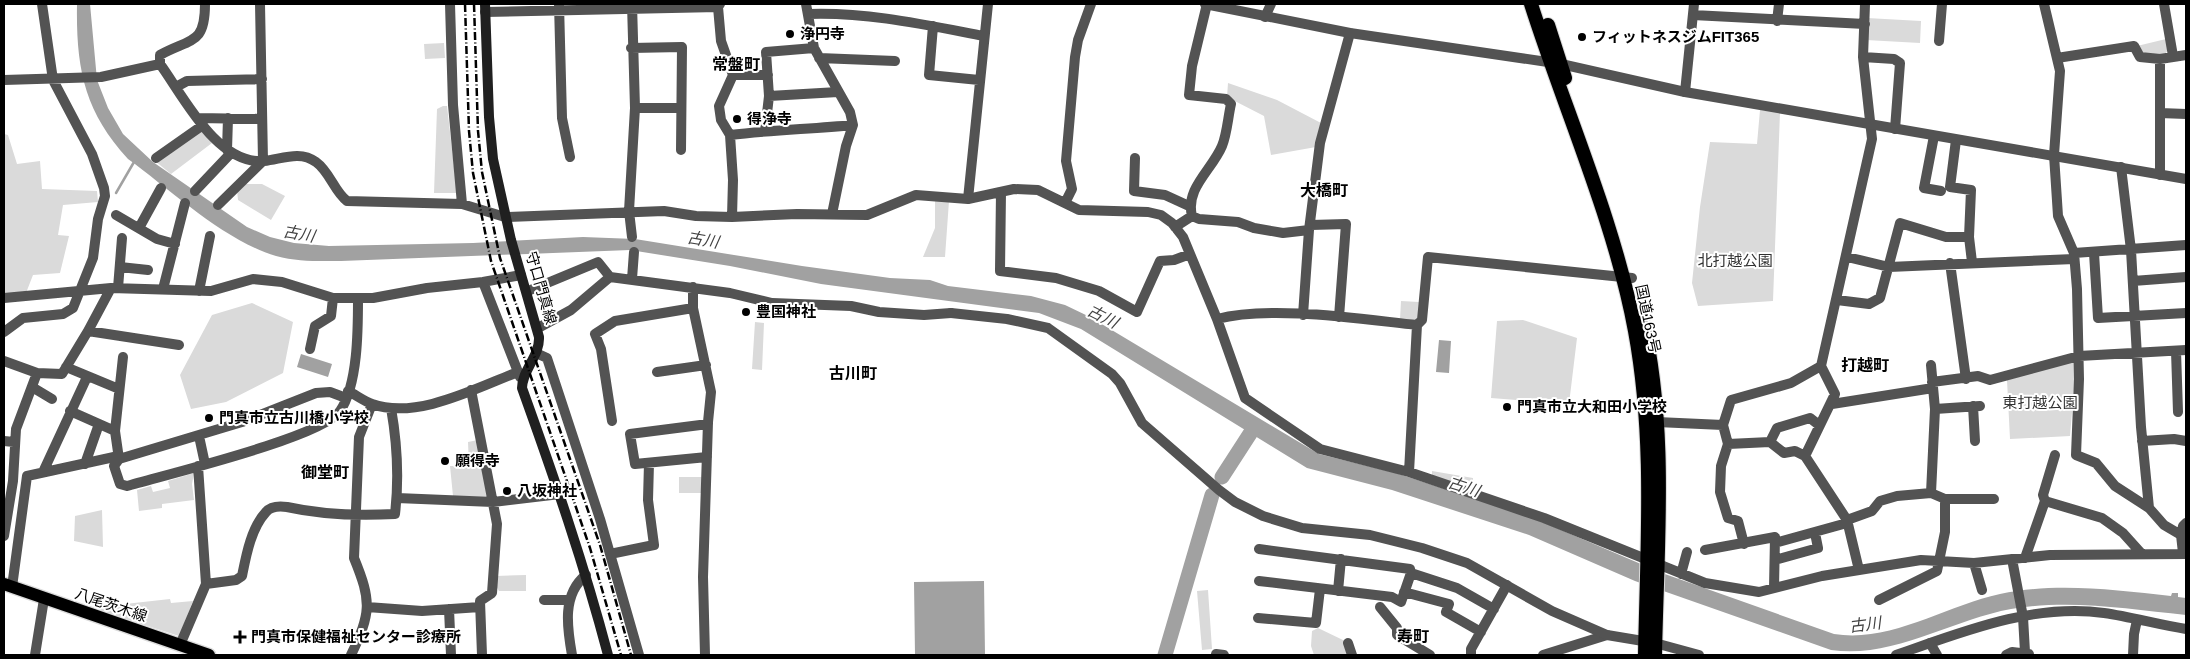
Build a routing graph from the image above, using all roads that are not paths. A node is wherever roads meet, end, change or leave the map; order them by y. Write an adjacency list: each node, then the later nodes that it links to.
1 (42, 4): 44 (street)
2 (205, 4): 38 (street)
3 (260, 4): 42 (street)
4 (450, 4): 81 (street)
5 (988, 4): 28 (street)
6 (1090, 4): 80 (street)
7 (1206, 4): 23 (street); 84 (street)
8 (1271, 4): 23 (street)
9 (1531, 4): 39 (highway, 国道163号)
10 (1541, 4): 39 (highway, 国道163号)
11 (1694, 4): 22 (street)
12 (1778, 4): 24 (street)
13 (1865, 4): 25 (street)
14 (1942, 4): 29 (street)
15 (2044, 4): 35 (street)
16 (2164, 4): 33 (street)
17 (719, 5): 18 (street); 40 (street)
18 (632, 6): 19 (street); 30 (street)
19 (559, 7): 20 (street); 67 (street)
20 (485, 8): 87 (main road, 守口門真線)
21 (807, 9): 26 (street); 31 (street)
22 (1693, 15): 24 (street); 48 (street)
23 (1265, 17): 27 (street)
24 (1777, 21): 25 (street)
25 (1865, 24): 34 (street)
26 (933, 26): 28 (street); 45 (street)
27 (1350, 32): 39 (street); 91 (street)
28 (984, 36): 45 (street)
29 (1939, 41)
30 (632, 48): 50 (street); 51 (street)
31 (816, 53): 37 (street); 41 (street); 47 (street)
32 (2186, 55): 33 (street)
33 (2173, 56): 36 (street)
34 (1863, 57): 57 (street); 59 (street)
35 (2057, 58): 36 (street); 66 (street)
36 (2160, 59): 52 (street)
37 (894, 61)
38 (160, 64): 44 (street); 46 (street)
39 (1555, 64): 48 (street); 112 (highway, 国道163号)
40 (733, 75): 41 (street); 61 (street)
41 (768, 75): 49 (street)
42 (262, 79): 46 (street); 55 (street)
43 (4, 80): 44 (street)
44 (53, 80): 118 (street)
45 (979, 80): 78 (street)
46 (176, 87): 56 (street)
47 (838, 92): 49 (street); 58 (street)
48 (1685, 92): 57 (street)
49 (769, 96): 60 (street)
50 (634, 108): 51 (street); 83 (street)
51 (681, 108): 64 (street)
52 (2160, 113): 53 (street); 72 (street)
53 (2186, 114)
54 (228, 118): 55 (street); 56 (street); 65 (street)
55 (262, 119): 70 (street)
56 (201, 122): 65 (street); 68 (street)
57 (1871, 123): 59 (street); 103 (street)
58 (854, 125): 60 (street); 85 (street)
59 (1895, 129): 62 (street)
60 (765, 131): 61 (street)
61 (730, 135): 88 (street)
62 (1934, 136): 63 (street); 76 (street)
63 (1956, 140): 66 (street); 94 (street)
64 (681, 150)
65 (229, 152): 70 (street); 75 (street)
66 (2054, 155): 71 (street); 102 (street)
67 (570, 157)
68 (156, 158)
69 (1135, 158): 84 (street)
70 (263, 161): 81 (street); 82 (street)
71 (2121, 167): 72 (street); 98 (street)
72 (2160, 174): 73 (street)
73 (2186, 179)
74 (161, 188): 90 (street)
75 (195, 191)
76 (1941, 191)
77 (1001, 192): 78 (street); 80 (street); 101 (street)
78 (968, 199): 85 (street)
79 (186, 203): 96 (street)
80 (1064, 203): 89 (street)
81 (462, 204): 87 (street)
82 (218, 205)
83 (629, 211): 87 (street); 88 (street); 93 (street)
84 (1191, 211): 89 (street); 91 (street)
85 (832, 214): 88 (street)
86 (116, 215): 90 (street)
87 (506, 217): 109 (main road, 守口門真線)
88 (732, 217)
89 (1175, 226): 101 (street)
90 (139, 228): 96 (street)
91 (1310, 228): 128 (street); 129 (street)
92 (210, 236): 120 (street)
93 (632, 237)
94 (1969, 237): 104 (street); 106 (street)
95 (122, 238): 107 (street)
96 (175, 244): 119 (street)
97 (2186, 245): 98 (street)
98 (2130, 250): 100 (street); 114 (street)
99 (634, 252): 113 (street)
100 (2094, 253): 102 (street); 130 (street)
101 (1190, 254): 131 (street)
102 (2074, 256): 104 (street); 141 (street)
103 (1846, 257): 106 (street); 125 (street)
104 (1972, 262): 105 (street)
105 (1950, 263): 106 (street); 152 (street)
106 (1889, 267): 125 (street)
107 (120, 268): 108 (street); 117 (street)
108 (148, 270)
109 (522, 275): 115 (street); 121 (main road, 守口門真線)
110 (610, 277): 113 (street); 121 (street); 133 (street)
111 (2186, 277): 114 (street)
112 (1628, 278): 132 (street); 167 (highway, 国道163号); 217 (highway, 国道163号)
113 (632, 279): 116 (street)
114 (2133, 281): 130 (street)
115 (483, 282): 124 (street); 151 (street)
116 (693, 287): 126 (street); 225 (street)
117 (115, 288): 118 (street); 119 (street); 134 (street)
118 (82, 289): 122 (street); 135 (street)
119 (162, 289): 120 (street)
120 (199, 290): 123 (street)
121 (528, 291): 133 (main road, 守口門真線)
122 (4, 298)
123 (333, 298): 124 (street); 137 (street)
124 (358, 299): 158 (street)
125 (1837, 300): 146 (street)
126 (693, 308): 144 (street); 166 (street)
127 (2186, 312): 130 (street)
128 (1303, 315): 129 (street); 131 (street)
129 (1339, 317): 132 (street)
130 (2136, 317): 140 (street)
131 (1217, 319): 188 (street)
132 (1417, 325): 188 (street)
133 (538, 328): 139 (main road, 守口門真線)
134 (88, 331): 136 (street); 147 (street)
135 (4, 332)
136 (179, 345)
137 (310, 349)
138 (2181, 351): 140 (street); 157 (street)
139 (536, 353): 151 (main road, 守口門真線); 210 (street)
140 (2138, 353): 141 (street); 176 (street)
141 (2079, 356): 152 (street); 196 (street)
142 (123, 357): 155 (street)
143 (5, 365): 149 (street)
144 (706, 365): 148 (street); 169 (street)
145 (1931, 365): 153 (street)
146 (1821, 366): 161 (street); 170 (street)
147 (66, 367): 149 (street); 150 (street)
148 (657, 372)
149 (37, 373): 154 (street)
150 (87, 376): 155 (street); 164 (street)
151 (520, 376): 156 (street); 190 (main road)
152 (1966, 379): 153 (street)
153 (1933, 385): 161 (street); 163 (street)
154 (32, 387): 159 (street); 174 (street)
155 (119, 388): 172 (street)
156 (472, 390): 162 (street); 195 (street)
157 (2182, 392): 165 (street)
158 (347, 394): 160 (street); 173 (street); 186 (street)
159 (52, 399)
160 (372, 404): 162 (street); 197 (street)
161 (1832, 404): 171 (street)
162 (391, 408): 191 (street)
163 (1935, 409): 175 (street); 189 (street)
164 (70, 411): 168 (street); 187 (street)
165 (2178, 412)
166 (612, 421)
167 (1657, 422): 170 (street); 217 (highway, 国道163号)
168 (99, 424): 172 (street); 185 (street)
169 (708, 424): 182 (street); 184 (street)
170 (1723, 425): 179 (street)
171 (1819, 425): 177 (street); 181 (street)
172 (115, 431): 183 (street)
173 (199, 436): 183 (street); 186 (street)
174 (9, 441): 202 (street)
175 (1975, 441)
176 (2142, 441): 178 (street); 196 (street)
177 (1770, 442): 179 (street); 181 (street)
178 (2186, 442)
179 (1728, 444): 204 (street)
180 (2055, 455): 194 (street)
181 (1805, 456): 198 (street)
182 (707, 457): 184 (street); 259 (street)
183 (119, 459): 185 (street); 186 (street)
184 (649, 463): 210 (street)
185 (85, 464): 187 (street)
186 (202, 465): 223 (street)
187 (43, 472): 224 (street)
188 (1409, 472): 217 (street)
189 (1931, 492): 192 (street); 198 (street)
190 (560, 494): 195 (street); 221 (main road)
191 (396, 498): 195 (street); 197 (street)
192 (1945, 499): 193 (street); 215 (street)
193 (1994, 499)
194 (2045, 501): 208 (street); 211 (street)
195 (493, 502): 236 (street)
196 (2149, 508): 201 (street)
197 (357, 516): 223 (street); 235 (street)
198 (1847, 522): 200 (street); 218 (street)
199 (2186, 524): 201 (street)
200 (1815, 533): 203 (street); 214 (street)
201 (2181, 535): 209 (street)
202 (4, 536)
203 (1775, 543): 204 (street); 214 (street)
204 (1744, 544): 206 (street)
205 (1259, 548): 212 (street)
206 (1705, 550)
207 (1687, 552): 220 (street)
208 (2141, 553): 209 (street); 211 (street)
209 (2185, 553)
210 (610, 554): 258 (street)
211 (2025, 558): 213 (street)
212 (1341, 559): 219 (street); 229 (street)
213 (2012, 559): 216 (street); 240 (street)
214 (1775, 560): 226 (street)
215 (1940, 562): 216 (street); 218 (street); 234 (street)
216 (1974, 563): 228 (street)
217 (1653, 565): 220 (street); 247 (highway, 国道163号)
218 (1859, 570): 226 (street)
219 (1411, 573): 230 (street); 239 (street)
220 (1681, 574): 226 (street)
221 (586, 575): 233 (street); 257 (main road)
222 (1258, 580): 227 (street)
223 (206, 584): 249 (street)
224 (8, 585): 231 (main road, 八尾茨木線)
225 (1508, 585): 239 (street); 245 (street)
226 (1774, 588)
227 (1320, 589): 229 (street); 241 (street)
228 (1982, 590)
229 (1338, 591): 230 (street)
230 (1404, 592): 244 (street)
231 (44, 599): 249 (main road, 八尾茨木線); 251 (street)
232 (544, 600): 233 (street)
233 (568, 600): 256 (street)
234 (1879, 600)
235 (367, 607): 238 (street); 253 (street)
236 (480, 607): 238 (street); 255 (street)
237 (1380, 607): 261 (street)
238 (449, 609): 254 (street)
239 (1494, 609): 244 (street)
240 (2023, 617): 242 (street); 248 (street); 250 (street)
241 (1258, 618)
242 (2137, 620): 243 (street); 268 (street)
243 (2186, 629)
244 (1481, 632): 262 (street)
245 (1607, 635): 247 (street); 263 (street)
246 (1348, 643): 260 (street)
247 (1650, 643): 264 (street)
248 (1930, 643): 265 (street); 266 (street)
249 (182, 649): 252 (main road, 八尾茨木線)
250 (2028, 654): 267 (street)
251 (35, 655)
252 (209, 655)
253 (351, 655)
254 (451, 655)
255 (482, 655)
256 (572, 655)
257 (608, 655)
258 (640, 655)
259 (706, 655)
260 (1352, 655)
261 (1430, 655)
262 (1470, 655)
263 (1543, 655)
264 (1698, 655)
265 (1896, 655)
266 (1937, 655)
267 (2006, 655)
268 (2133, 655)

